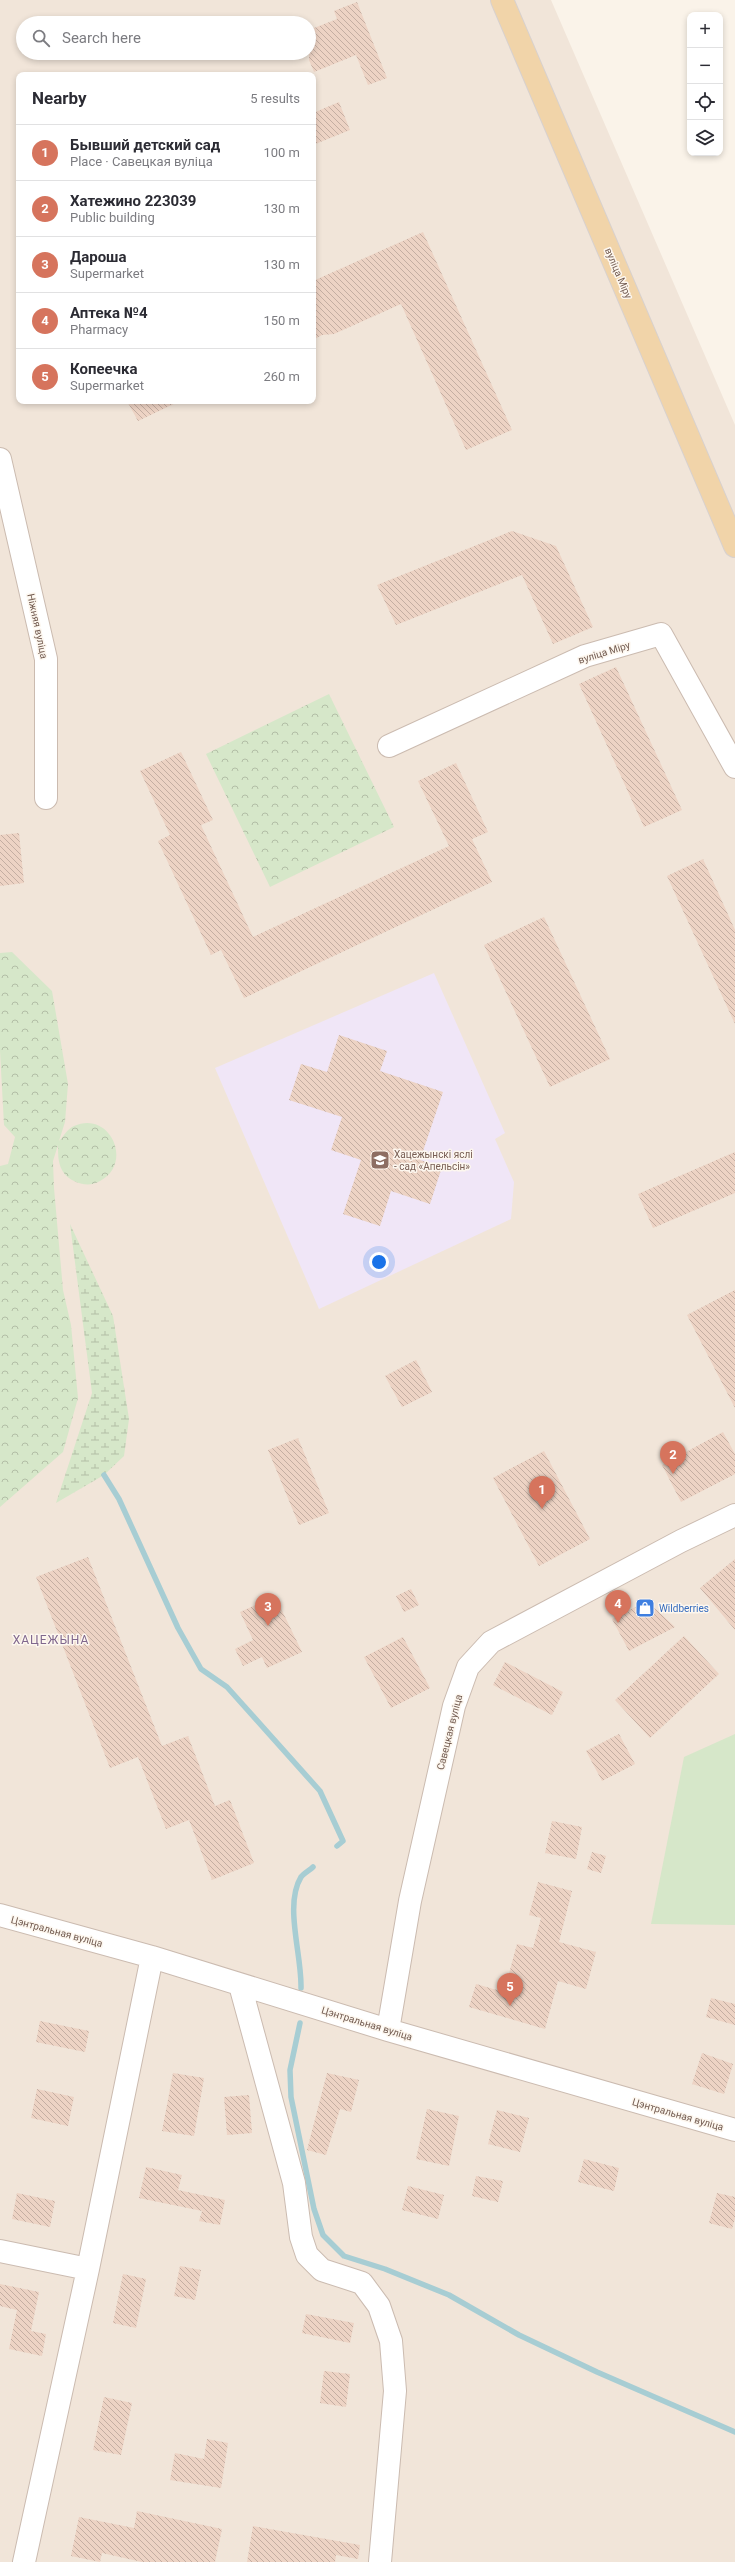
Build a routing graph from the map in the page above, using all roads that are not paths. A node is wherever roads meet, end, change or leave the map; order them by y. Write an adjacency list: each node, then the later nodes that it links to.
1 (502, 0): 3 (main road, вуліца Міру)
2 (0, 458): 6 (street, Ніжняя вуліца)
3 (735, 546)
4 (390, 746): 5 (street, вуліца Міру)
5 (735, 766)
6 (46, 798)
7 (735, 1515): 11 (street, Савецкая вуліца)
8 (0, 1915): 9 (street, Цэнтральная вуліца)
9 (152, 1957): 10 (street, Цэнтральная вуліца); 14 (street)
10 (240, 1985): 11 (street, Цэнтральная вуліца); 16 (street)
11 (388, 2030): 12 (street, Цэнтральная вуліца)
12 (735, 2130)
13 (0, 2251): 14 (street)
14 (88, 2269): 15 (street)
15 (24, 2562)
16 (380, 2562)

